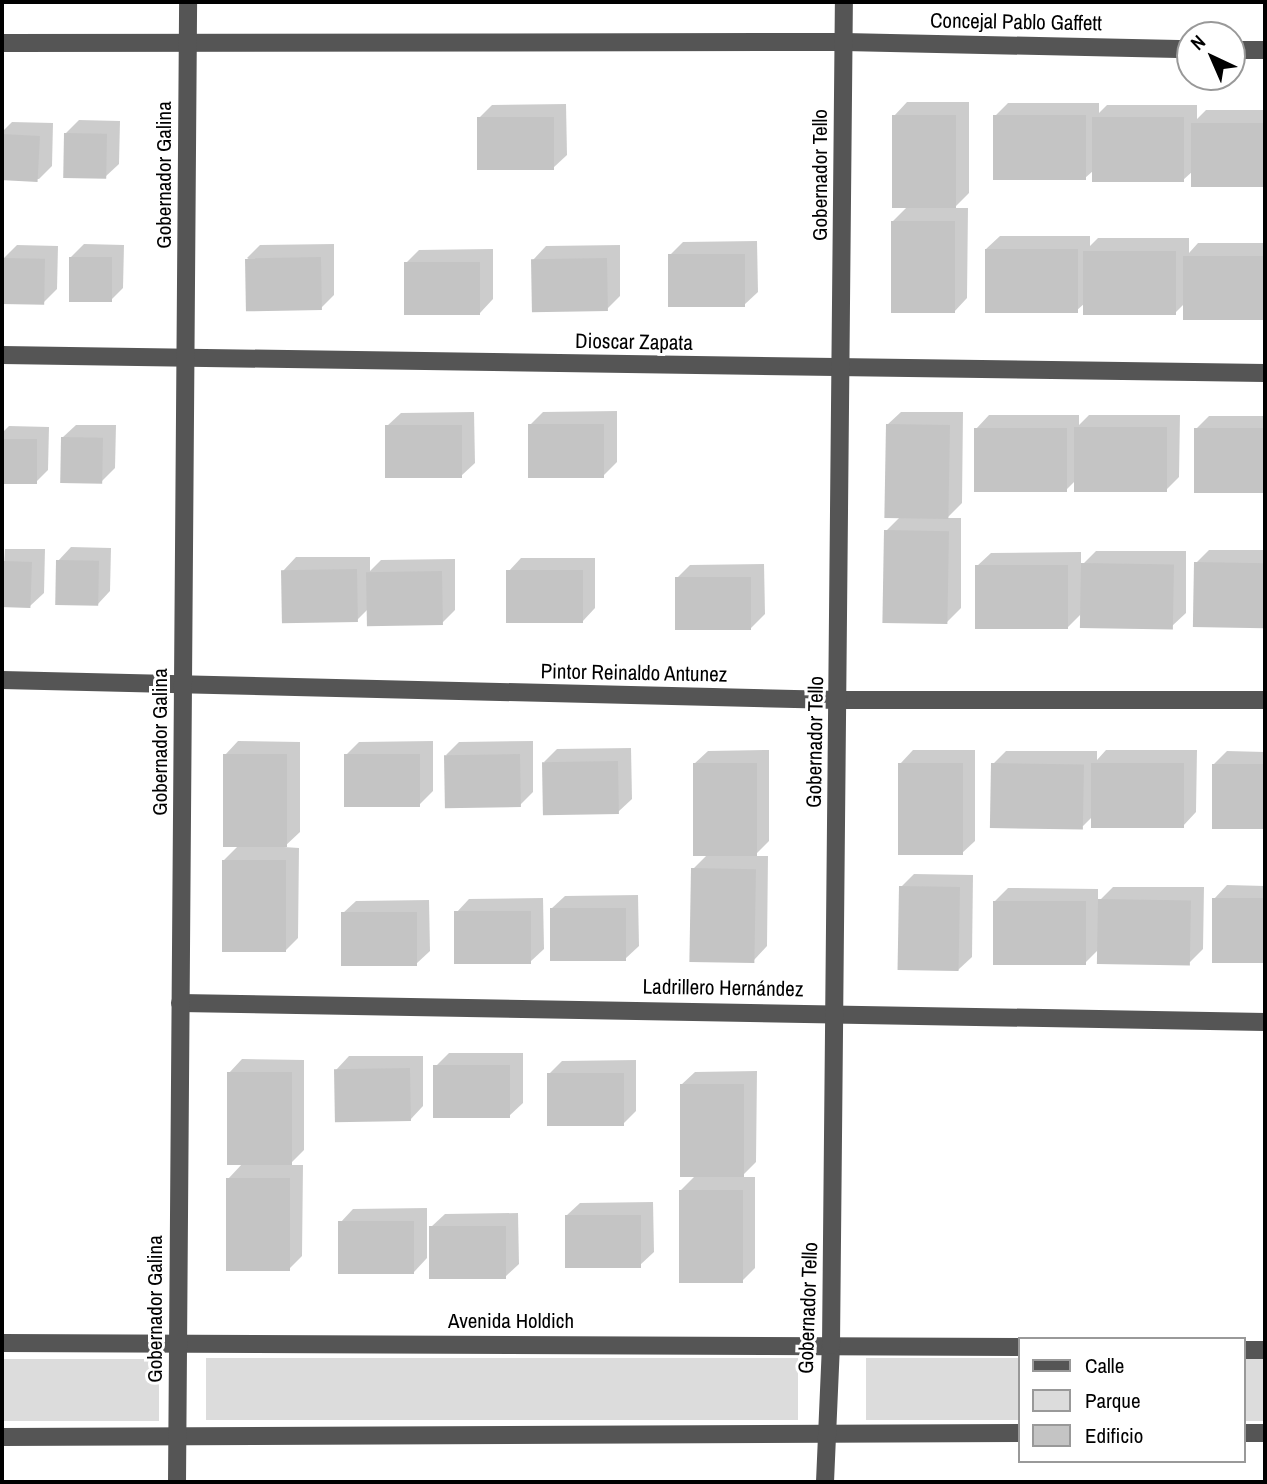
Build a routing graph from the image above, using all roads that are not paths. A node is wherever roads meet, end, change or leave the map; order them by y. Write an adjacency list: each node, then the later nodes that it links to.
1 (188, 2): 3 (street, Gobernador Galina)
2 (844, 2): 4 (street, Gobernador Tello)
3 (188, 42): 4 (street, Concejal Pablo Gaffett); 5 (street, Concejal Pablo Gaffett); 10 (street, Gobernador Galina)
4 (844, 42): 6 (street, Concejal Pablo Gaffett); 11 (street, Gobernador Tello)
5 (2, 43)
6 (1176, 49)
7 (1246, 50): 8 (street)
8 (1265, 50)
9 (2, 355): 10 (street, Dioscar Zapata)
10 (186, 359): 11 (street, Dioscar Zapata); 14 (street, Gobernador Galina)
11 (842, 367): 12 (street, Dioscar Zapata); 15 (street, Gobernador Tello)
12 (1265, 373)
13 (2, 680): 14 (street, Pintor Reinaldo Antunez)
14 (183, 685): 15 (street, Pintor Reinaldo Antunez); 17 (street, Gobernador Galina)
15 (838, 700): 16 (street, Pintor Reinaldo Antunez); 18 (street, Gobernador Tello)
16 (1265, 700)
17 (180, 1003): 18 (street, Ladrillero Hernández); 21 (street, Gobernador Galina)
18 (835, 1012): 19 (street, Ladrillero Hernández); 22 (street, Gobernador Tello)
19 (1265, 1022)
20 (2, 1343): 21 (street, Avenida Holdich)
21 (178, 1343): 22 (street, Avenida Holdich); 30 (street, Gobernador Galina)
22 (831, 1345): 23 (street, Avenida Holdich); 29 (street, Gobernador Tello)
23 (1018, 1347)
24 (1246, 1350): 25 (street)
25 (1265, 1350)
26 (1018, 1433): 29 (street)
27 (1246, 1433): 28 (street)
28 (1265, 1433)
29 (825, 1434): 30 (street); 33 (street, Gobernador Tello)
30 (177, 1436): 31 (street); 32 (street, Gobernador Galina)
31 (2, 1437)
32 (177, 1482)
33 (825, 1482)

